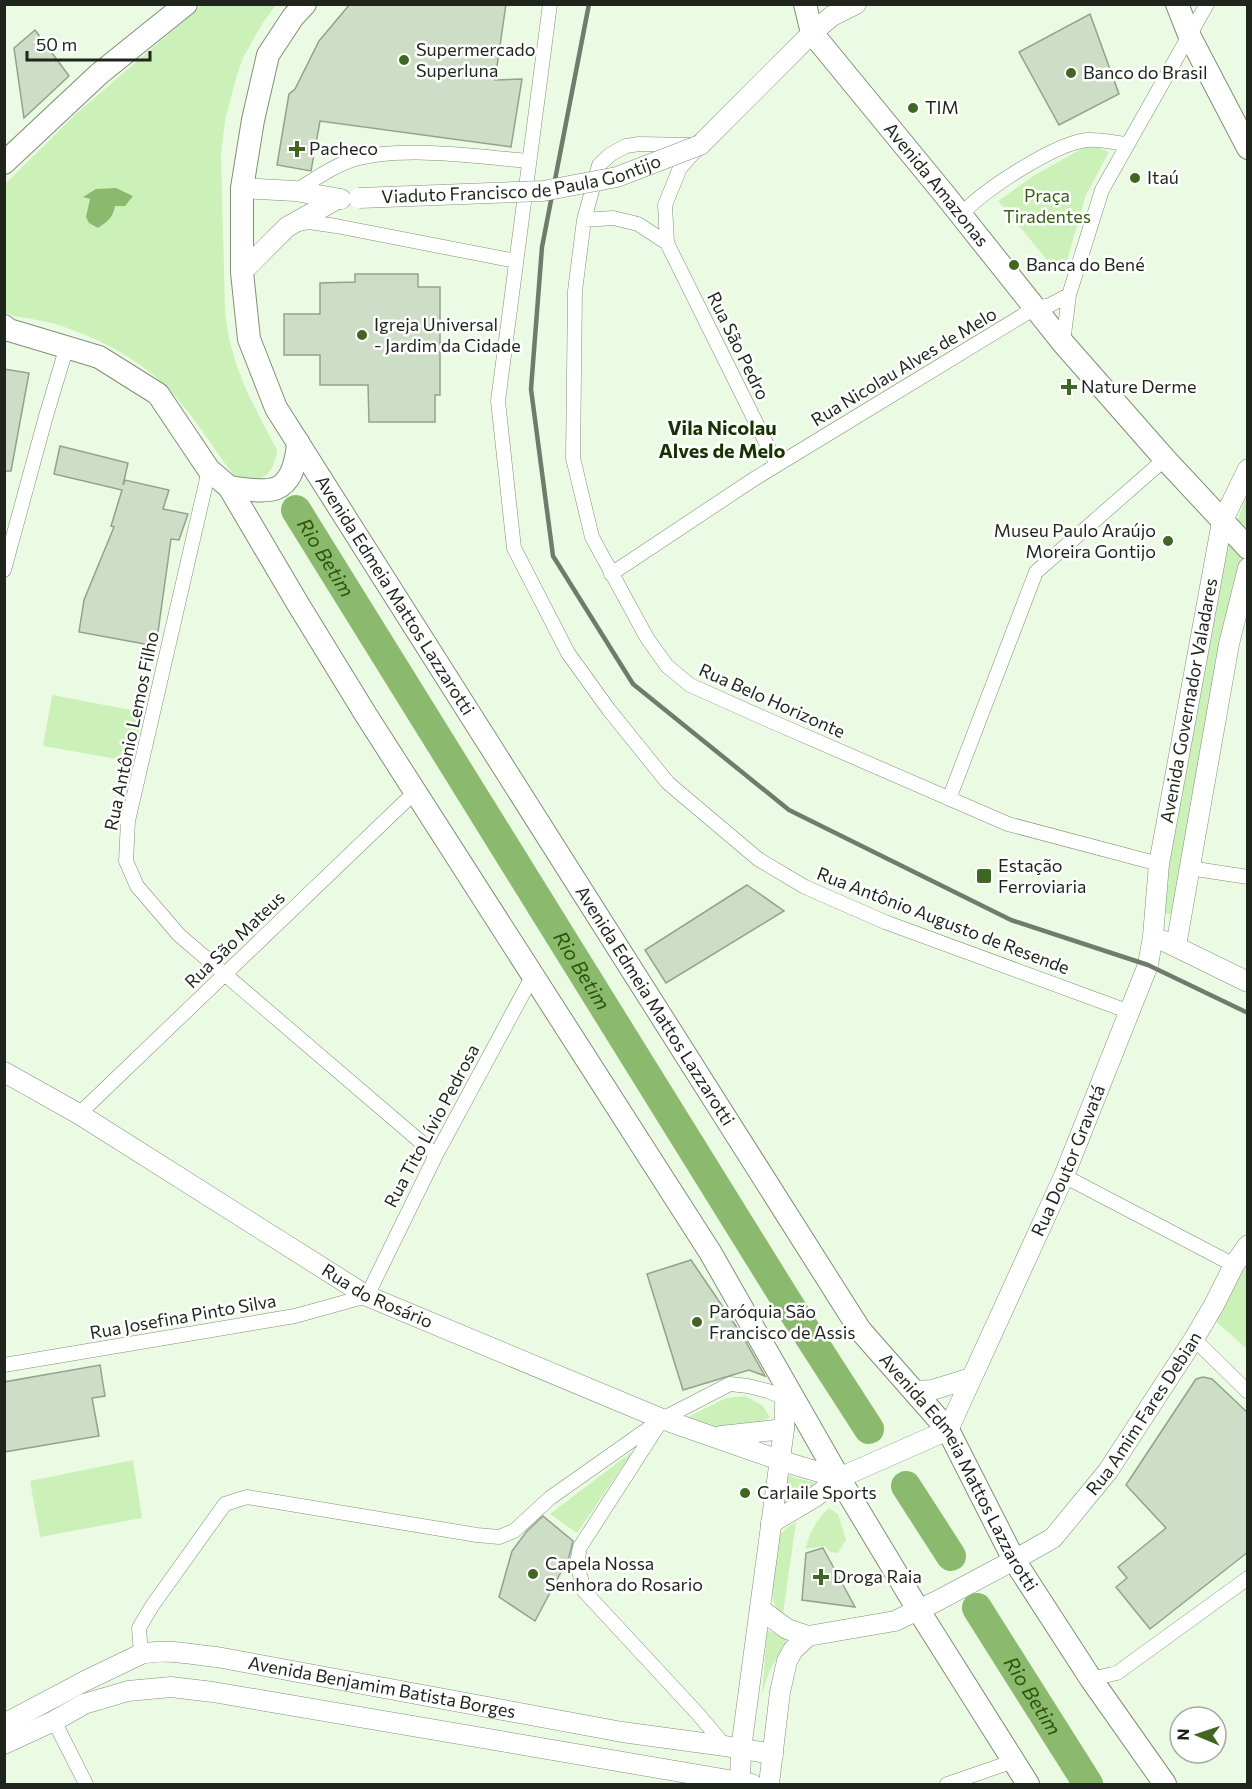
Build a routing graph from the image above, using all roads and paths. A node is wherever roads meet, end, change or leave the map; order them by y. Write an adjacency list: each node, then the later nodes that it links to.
1 (186, 4): 14 (main road)
2 (550, 4): 13 (street, Rua Antônio Augusto de Resende)
3 (805, 4): 8 (main road, Avenida Amazonas)
4 (856, 4): 8 (street)
5 (1177, 4): 9 (main road)
6 (1207, 4): 9 (street)
7 (299, 9): 15 (main road, Avenida Edmeia Mattos Lazzarotti)
8 (812, 33): 11 (street); 18 (main road, Avenida Amazonas)
9 (1190, 37): 10 (street); 12 (main road)
10 (1128, 144): 18 (street); 24 (street)
11 (700, 145): 17 (street, Viaduto Francisco de Paula Gontijo, bridge); 19 (street, Rua Belo Horizonte); 21 (street, Rua São Pedro)
12 (1248, 148)
13 (529, 161): 16 (street); 22 (street, Rua Antônio Augusto de Resende)
14 (4, 163)
15 (242, 188): 16 (street, Viaduto Francisco de Paula Gontijo); 23 (main road, Avenida Edmeia Mattos Lazzarotti)
16 (296, 191): 17 (street, Viaduto Francisco de Paula Gontijo)
17 (337, 199): 20 (street, Viaduto Francisco de Paula Gontijo)
18 (961, 215): 25 (main road, Avenida Amazonas)
19 (584, 220): 21 (street); 39 (street, Rua Belo Horizonte)
20 (287, 226): 22 (street); 23 (street, Viaduto Francisco de Paula Gontijo)
21 (667, 243): 31 (street, Rua São Pedro)
22 (516, 261): 50 (street, Rua Antônio Augusto de Resende)
23 (242, 272): 29 (main road, Avenida Edmeia Mattos Lazzarotti)
24 (1070, 295): 25 (street, Rua Nicolau Alves de Melo); 27 (street)
25 (1035, 308): 27 (main road, Avenida Amazonas); 31 (street, Rua Nicolau Alves de Melo)
26 (6, 328): 28 (main road)
27 (1063, 343): 30 (main road, Avenida Amazonas)
28 (66, 346): 32 (main road); 38 (street)
29 (297, 442): 34 (main road); 62 (main road, Avenida Edmeia Mattos Lazzarotti)
30 (1165, 459): 35 (main road, Avenida Amazonas); 41 (street)
31 (777, 465): 39 (street, Rua Nicolau Alves de Melo)
32 (209, 470): 34 (main road); 47 (street, Rua Antônio Lemos Filho)
33 (1248, 470): 35 (street, Avenida Governador Valadares)
34 (229, 487): 40 (main road)
35 (1222, 522): 36 (main road, Avenida Amazonas); 42 (street, Avenida Governador Valadares)
36 (1248, 548)
37 (1248, 567): 43 (street, Avenida Governador Valadares)
38 (4, 570)
39 (610, 574): 41 (street, Rua Belo Horizonte)
40 (415, 792): 47 (street, Rua São Mateus); 48 (main road)
41 (949, 799): 42 (street, Rua Belo Horizonte)
42 (1159, 864): 45 (street, Avenida Governador Valadares)
43 (1190, 868): 44 (street); 46 (street, Avenida Governador Valadares)
44 (1248, 878)
45 (1153, 936): 46 (street); 50 (street, Rua Doutor Gravatá)
46 (1176, 946): 49 (street)
47 (225, 974): 52 (street, Rua São Mateus); 53 (street, Rua Antônio Lemos Filho)
48 (533, 975): 53 (street, Rua Tito Lívio Pedrosa); 61 (main road)
49 (1248, 982)
50 (1130, 1012): 54 (street, Rua Doutor Gravatá)
51 (4, 1072): 52 (street, Rua do Rosário)
52 (79, 1114): 57 (street, Rua do Rosário)
53 (436, 1155): 57 (street, Rua Tito Lívio Pedrosa)
54 (1064, 1176): 56 (street); 60 (street, Rua Doutor Gravatá)
55 (1248, 1245): 56 (street, Rua Amim Fares Debian)
56 (1234, 1265): 58 (street, Rua Amim Fares Debian)
57 (367, 1296): 59 (street, Rua Josefina Pinto Silva); 64 (street, Rua do Rosário)
58 (1194, 1339): 63 (street); 71 (street, Rua Amim Fares Debian)
59 (4, 1365)
60 (971, 1378): 62 (street); 66 (street, Rua Doutor Gravatá)
61 (786, 1392): 64 (street); 65 (street); 69 (main road)
62 (915, 1392): 66 (main road, Avenida Edmeia Mattos Lazzarotti)
63 (1248, 1392)
64 (662, 1419): 67 (street, Rua do Rosário); 76 (street); 81 (street)
65 (784, 1429): 67 (street); 68 (street)
66 (948, 1430): 69 (street); 71 (main road, Avenida Edmeia Mattos Lazzarotti)
67 (717, 1437): 68 (street, Rua do Rosário)
68 (780, 1460): 69 (street, Rua do Rosário); 70 (street)
69 (839, 1478): 70 (street); 74 (main road)
70 (771, 1523): 73 (street)
71 (1014, 1560): 74 (street, Rua Amim Fares Debian); 77 (main road, Avenida Edmeia Mattos Lazzarotti)
72 (1248, 1578): 77 (street)
73 (760, 1609): 75 (street); 81 (street)
74 (919, 1611): 75 (street, Rua Amim Fares Debian); 83 (main road)
75 (808, 1636): 82 (street)
76 (141, 1654): 79 (street, Avenida Benjamim Batista Borges); 81 (street, Avenida Benjamim Batista Borges)
77 (1091, 1680): 89 (main road, Avenida Edmeia Mattos Lazzarotti)
78 (54, 1721): 80 (street, Avenida Benjamim Batista Borges); 84 (street, Avenida Benjamim Batista Borges); 85 (street)
79 (4, 1724)
80 (4, 1744)
81 (733, 1747): 82 (street, Avenida Benjamim Batista Borges); 84 (street)
82 (773, 1754): 86 (street)
83 (1014, 1761): 87 (street); 88 (main road)
84 (744, 1784)
85 (86, 1785)
86 (769, 1785)
87 (947, 1785)
88 (1028, 1785)
89 (1165, 1785)

